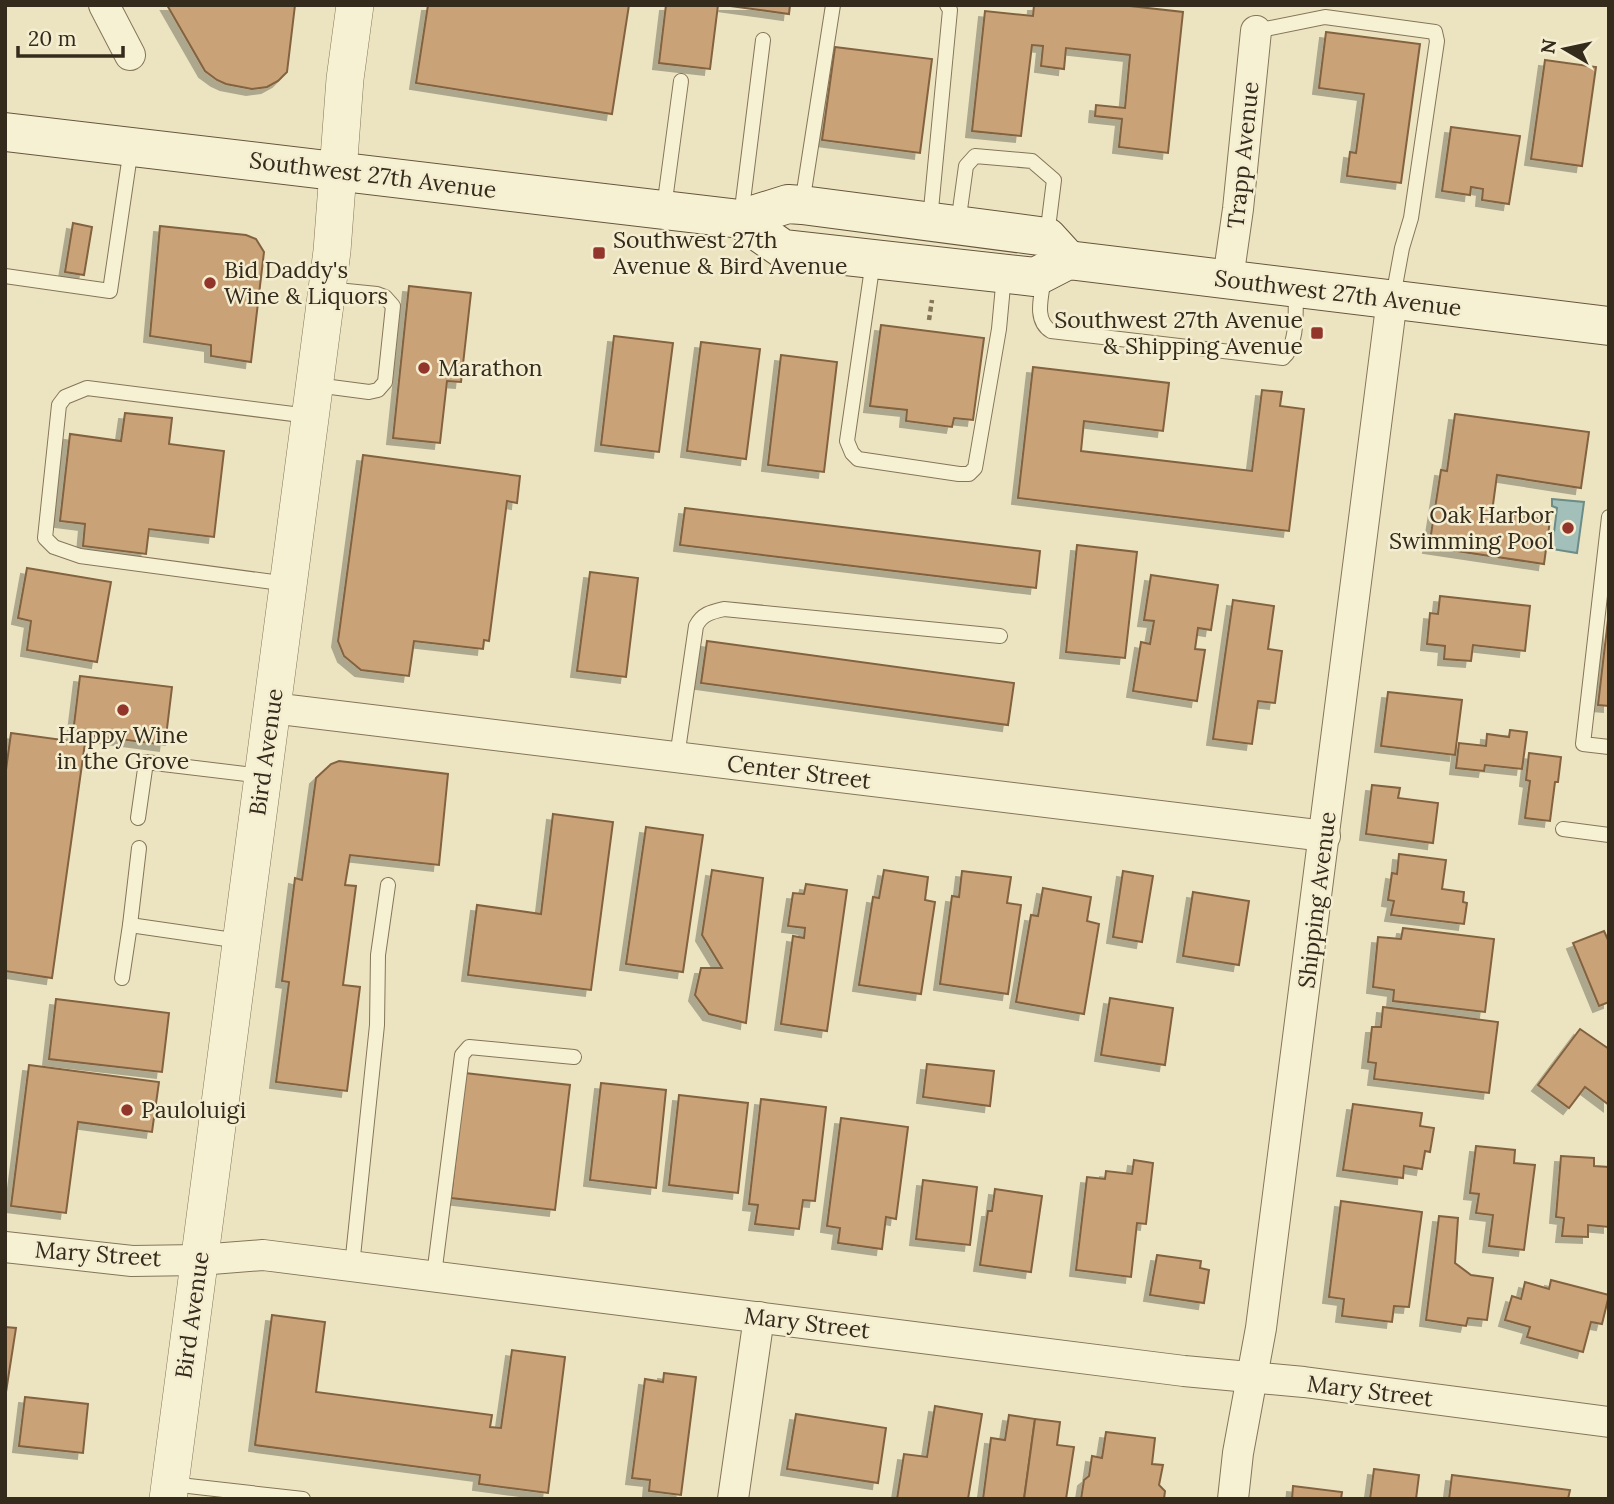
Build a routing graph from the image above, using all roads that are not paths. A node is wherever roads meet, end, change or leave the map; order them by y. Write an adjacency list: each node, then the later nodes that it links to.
1 (104, 5): 7 (street)
2 (355, 5): 11 (street, Bird Avenue)
3 (833, 5): 12 (lane)
4 (947, 5): 15 (lane)
5 (1256, 31): 20 (street, Trapp Avenue); 23 (lane)
6 (763, 40): 14 (lane)
7 (130, 55)
8 (681, 81): 13 (lane)
9 (5, 132): 10 (main road, Southwest 27th Avenue)
10 (131, 147): 11 (main road, Southwest 27th Avenue); 19 (lane)
11 (337, 171): 13 (main road, Southwest 27th Avenue); 22 (street, Bird Avenue)
12 (802, 205): 14 (main road, Southwest 27th Avenue); 15 (main road, Southwest 27th Avenue)
13 (664, 210): 14 (main road, Southwest 27th Avenue)
14 (740, 219): 17 (main road, Southwest 27th Avenue)
15 (944, 224): 16 (main road, Southwest 27th Avenue); 16 (lane)
16 (1053, 256): 18 (main road, Southwest 27th Avenue); 20 (main road, Southwest 27th Avenue); 21 (lane)
17 (873, 260): 18 (main road, Southwest 27th Avenue); 18 (lane)
18 (1004, 274)
19 (5, 276)
20 (1228, 279): 21 (main road, Southwest 27th Avenue)
21 (1296, 288): 23 (main road, Southwest 27th Avenue)
22 (327, 289): 25 (street, Bird Avenue); 25 (lane)
23 (1392, 299): 24 (main road, Southwest 27th Avenue); 36 (street, Shipping Avenue)
24 (1609, 326)
25 (312, 400): 27 (street, Bird Avenue); 27 (lane)
26 (1609, 517): 30 (lane)
27 (288, 584): 29 (street, Bird Avenue)
28 (1000, 636): 31 (lane)
29 (272, 708): 31 (street, Center Street); 32 (street, Bird Avenue)
30 (1609, 747)
31 (677, 757): 36 (street, Center Street)
32 (263, 776): 33 (lane); 40 (street, Bird Avenue)
33 (138, 818)
34 (1563, 828): 35 (lane)
35 (1609, 835)
36 (1325, 836): 48 (street, Shipping Avenue)
37 (139, 848): 39 (lane)
38 (388, 885): 45 (lane)
39 (130, 925): 40 (lane); 41 (lane)
40 (241, 941): 44 (street, Bird Avenue)
41 (122, 978)
42 (574, 1058): 46 (lane)
43 (5, 1247): 44 (street, Mary Street)
44 (200, 1260): 45 (street, Mary Street); 50 (street, Bird Avenue)
45 (352, 1266): 46 (street, Mary Street)
46 (434, 1275): 47 (street, Mary Street)
47 (759, 1317): 48 (street, Mary Street); 52 (street)
48 (1252, 1378): 49 (street, Mary Street); 53 (street, Shipping Avenue)
49 (1609, 1422)
50 (169, 1491): 51 (lane)
51 (303, 1499)
52 (733, 1499)
53 (1233, 1499)

